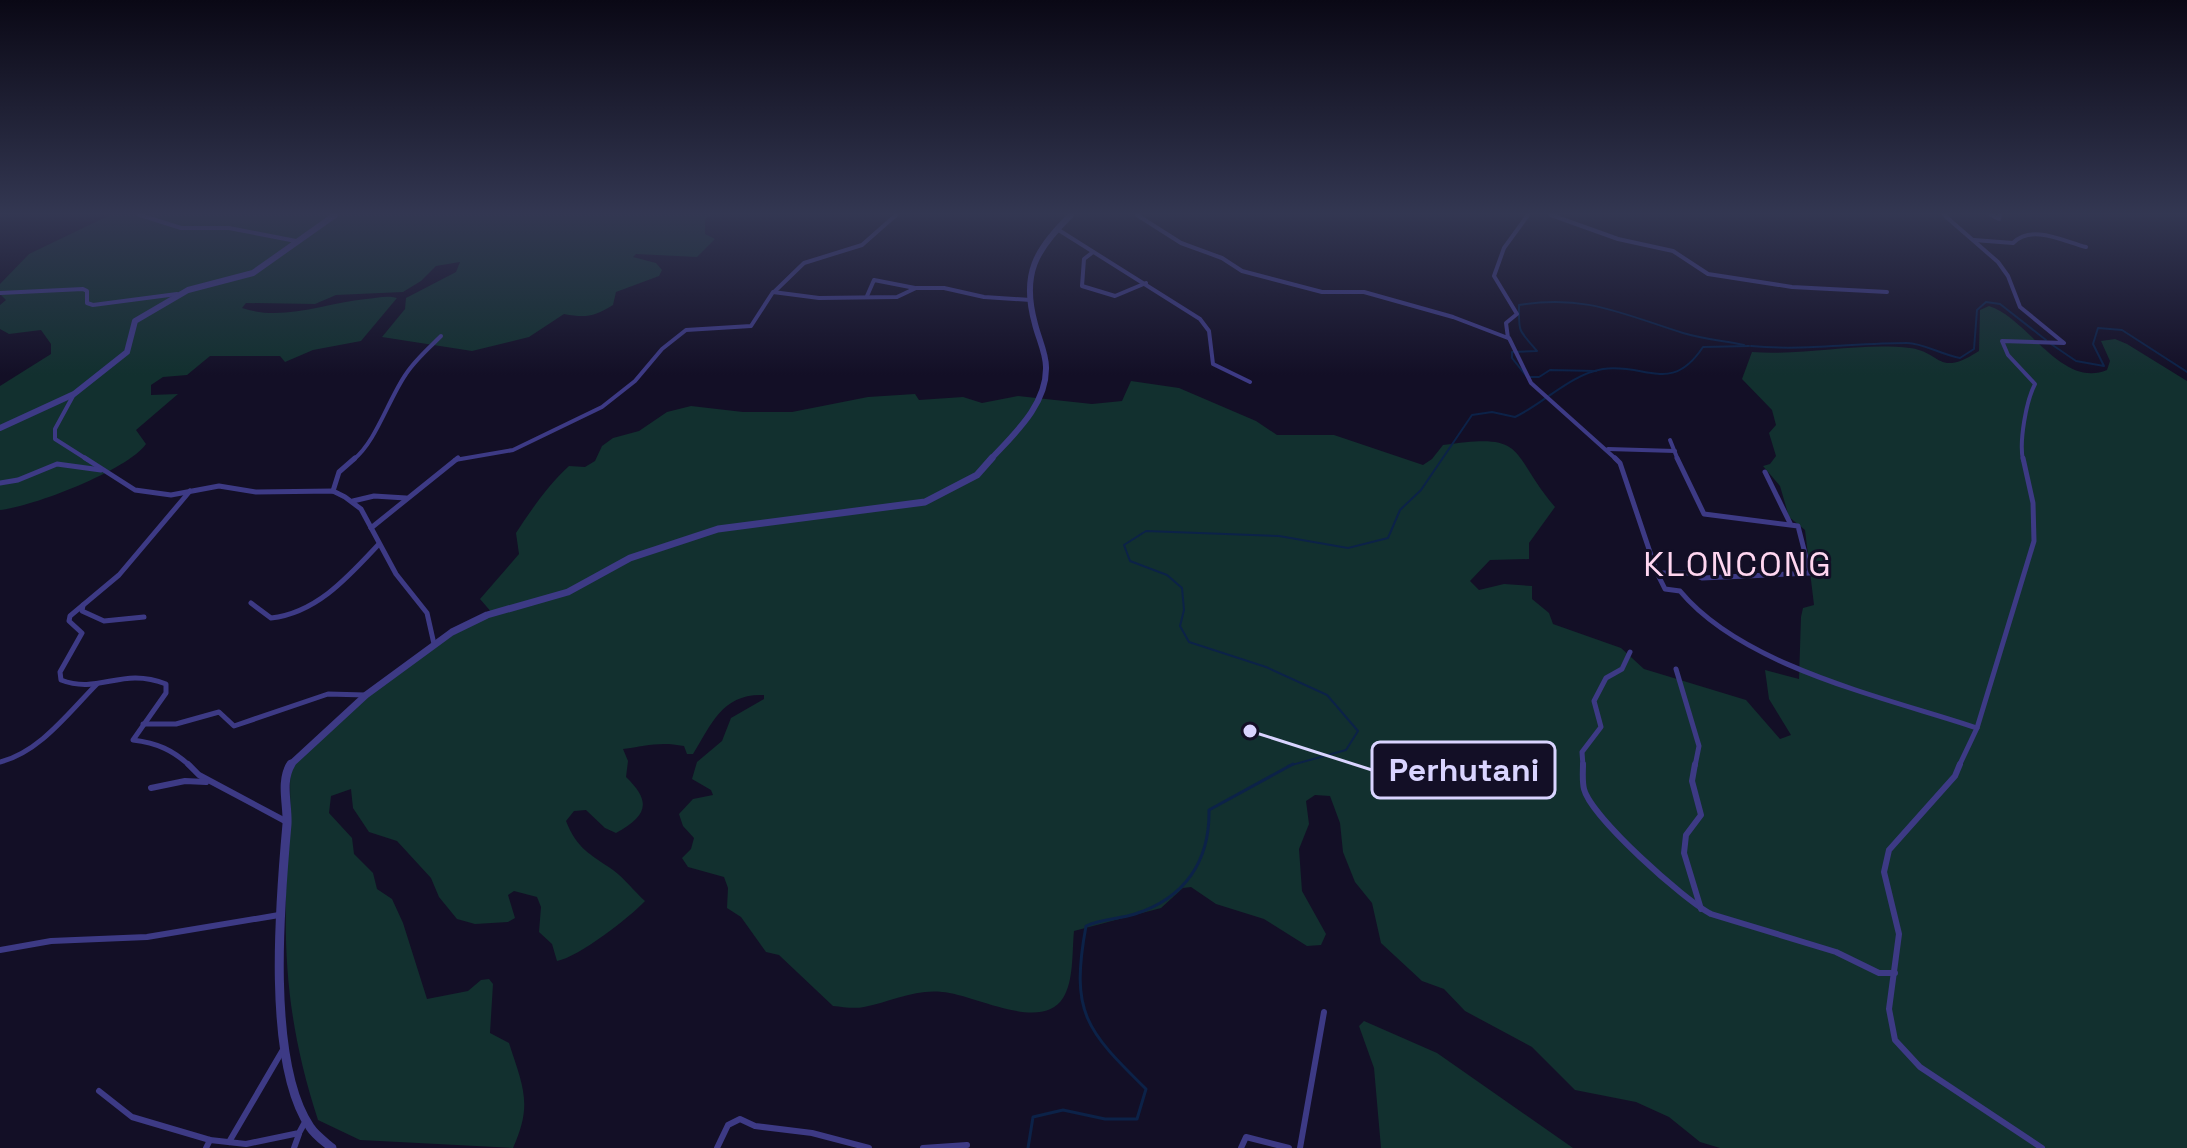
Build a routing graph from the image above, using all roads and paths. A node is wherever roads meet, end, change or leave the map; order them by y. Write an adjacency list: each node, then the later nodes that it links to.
1 (259, 269): 15 (street)
2 (798, 269): 12 (street)
3 (1034, 269): 17 (street)
4 (1083, 269): 10 (street)
5 (1122, 269): 10 (street)
6 (1238, 269): 19 (street)
7 (1493, 269): 19 (street)
8 (1700, 269): 13 (street)
9 (2002, 269): 46 (street)
10 (1147, 283): 20 (street)
11 (916, 288): 16 (street); 16 (street); 17 (street)
12 (773, 292): 16 (street); 31 (street)
13 (1887, 292)
14 (0, 293): 15 (street)
15 (182, 293): 21 (street)
16 (867, 296)
17 (1031, 305): 40 (street)
18 (441, 336): 30 (street)
19 (1509, 338): 24 (street)
20 (1250, 382)
21 (74, 394): 22 (street); 26 (street)
22 (0, 428)
23 (1670, 440): 25 (street)
24 (1607, 449): 25 (street); 36 (street)
25 (1675, 451): 33 (street)
26 (106, 472): 28 (street); 29 (street)
27 (1765, 472): 33 (street)
28 (0, 483)
29 (190, 491): 30 (street); 38 (street)
30 (333, 491): 32 (street)
31 (407, 498): 32 (street); 34 (street)
32 (352, 502): 34 (street)
33 (1790, 524): 36 (street)
34 (371, 528): 35 (street)
35 (379, 544): 37 (street); 40 (street)
36 (1657, 573): 46 (street)
37 (251, 603)
38 (83, 604): 39 (street); 43 (street)
39 (144, 617)
40 (434, 644): 44 (street)
41 (1630, 652): 51 (street)
42 (1676, 669): 51 (street)
43 (100, 680): 45 (street); 47 (street)
44 (366, 695): 45 (street); 50 (street)
45 (143, 724): 48 (street)
46 (1977, 728): 54 (street)
47 (0, 762)
48 (211, 782): 49 (street); 50 (street)
49 (151, 788)
50 (287, 822): 52 (street)
51 (1701, 910): 54 (street)
52 (279, 915): 53 (street); 56 (street)
53 (0, 950)
54 (1895, 973): 72 (street)
55 (1324, 1012): 71 (street)
56 (285, 1047): 58 (street); 60 (street)
57 (99, 1091): 61 (street)
58 (306, 1121): 59 (street); 65 (street)
59 (299, 1133): 62 (street); 64 (street)
60 (228, 1143): 61 (street); 62 (street)
61 (208, 1144)
62 (252, 1145)
63 (967, 1145): 68 (street)
64 (294, 1148)
65 (332, 1148)
66 (717, 1148): 67 (street)
67 (869, 1148)
68 (923, 1148)
69 (1241, 1148): 70 (street)
70 (1289, 1148)
71 (1300, 1148)
72 (2042, 1148)

